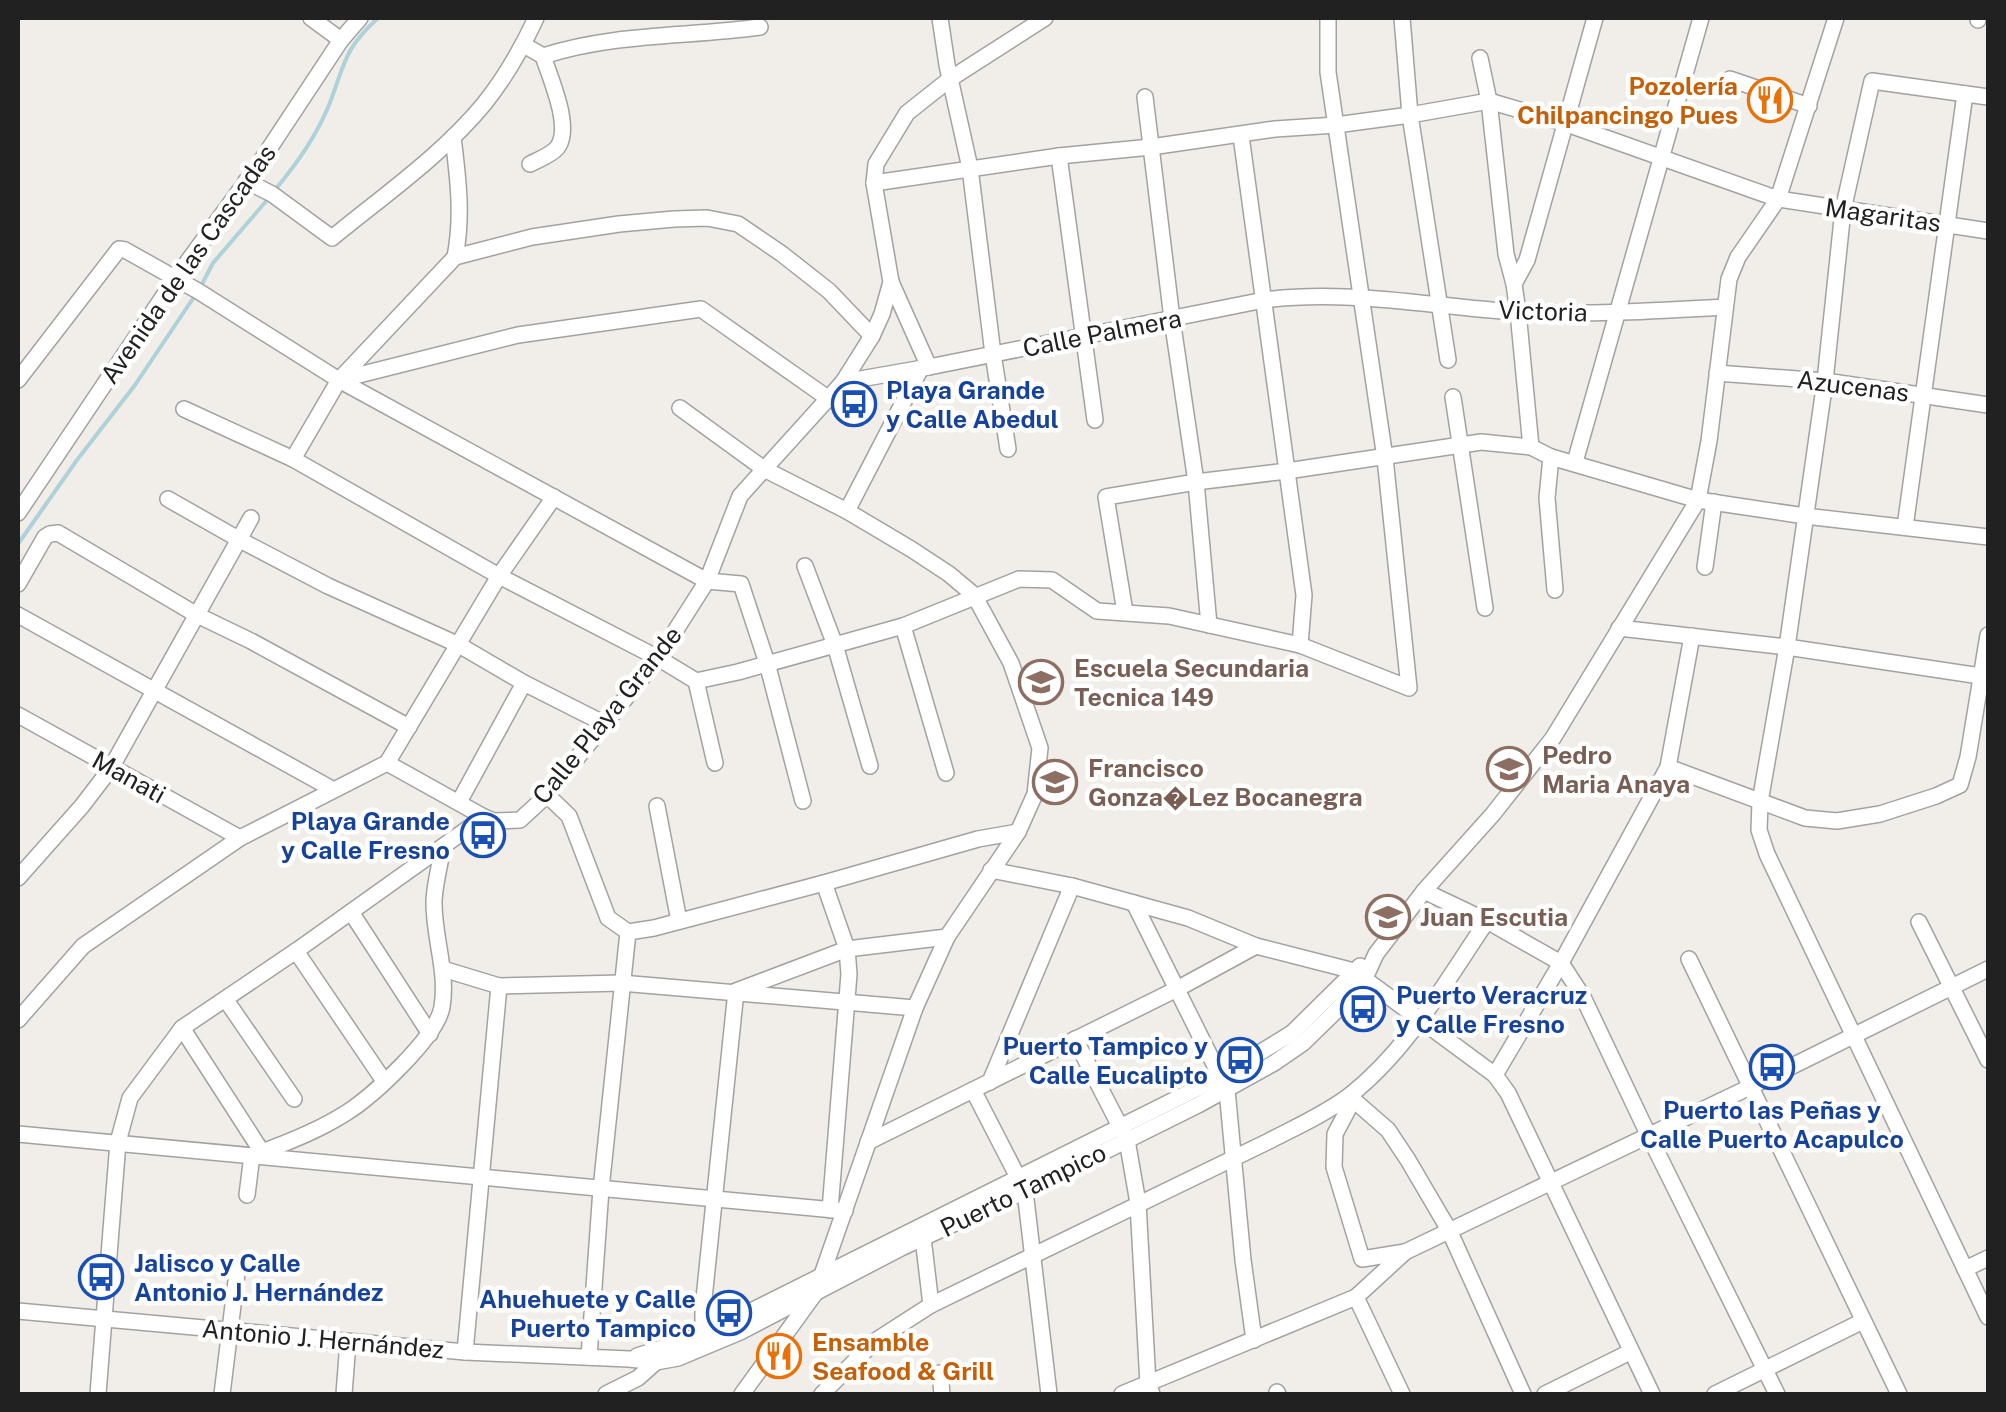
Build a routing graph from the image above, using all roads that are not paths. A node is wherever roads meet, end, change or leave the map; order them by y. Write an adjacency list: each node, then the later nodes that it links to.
1 (311, 18): 12 (street)
2 (360, 18): 12 (street, Avenida de las Cascadas)
3 (536, 18): 13 (street)
4 (940, 18): 16 (street)
5 (1045, 18): 16 (street)
6 (1328, 18): 25 (street)
7 (1402, 18): 23 (street)
8 (1595, 18): 24 (street)
9 (1701, 18): 30 (street)
10 (1836, 18): 22 (street)
11 (760, 27): 14 (street)
12 (340, 40): 33 (street, Avenida de las Cascadas)
13 (524, 45): 14 (street); 27 (street)
14 (543, 56): 31 (street)
15 (1480, 58): 21 (street)
16 (950, 79): 32 (street); 34 (street)
17 (1730, 79): 22 (street)
18 (1965, 94): 20 (street); 36 (street); 37 (street)
19 (1144, 96): 28 (street)
20 (1988, 98)
21 (1489, 102): 23 (street); 24 (street, Magaritas); 42 (street)
22 (1809, 106): 35 (street)
23 (1410, 115): 25 (street); 45 (street)
24 (1564, 123): 30 (street, Magaritas); 42 (street)
25 (1336, 124): 26 (street); 43 (street)
26 (1241, 136): 28 (street); 44 (street)
27 (454, 137): 33 (street); 39 (street)
28 (1152, 147): 29 (street); 49 (street)
29 (1060, 156): 32 (street); 51 (street)
30 (1662, 158): 35 (street, Magaritas); 48 (street)
31 (530, 164)
32 (970, 168): 34 (street); 52 (street)
33 (246, 181): 40 (street, Avenida de las Cascadas)
34 (874, 184): 41 (street, Calle Playa Grande)
35 (1778, 199): 36 (street, Magaritas); 46 (street)
36 (1844, 210): 37 (street, Magaritas); 58 (street)
37 (1946, 224): 38 (street, Magaritas); 60 (street)
38 (1988, 231)
39 (455, 257): 50 (street); 57 (street)
40 (175, 279): 56 (street); 57 (street); 81 (street, Avenida de las Cascadas)
41 (891, 282): 50 (street, Calle Playa Grande); 54 (street, Calle Playa Grande)
42 (1514, 284): 47 (street)
43 (1361, 296): 44 (street, Calle Palmera); 45 (street, Victoria); 71 (street)
44 (1264, 300): 49 (street, Calle Palmera); 75 (street)
45 (1440, 306): 47 (street, Victoria); 53 (street)
46 (1725, 307): 48 (street, Victoria); 55 (street)
47 (1518, 312): 48 (street, Victoria); 68 (street)
48 (1618, 312): 73 (street)
49 (1172, 320): 51 (street, Calle Palmera); 76 (street)
50 (872, 336): 59 (street, Calle Playa Grande)
51 (1082, 337): 52 (street, Calle Palmera); 66 (street)
52 (993, 354): 54 (street, Calle Palmera); 69 (street)
53 (1448, 360)
54 (926, 368): 59 (street, Calle Palmera); 80 (street)
55 (1717, 373): 58 (street, Azucenas); 79 (street)
56 (18, 380)
57 (339, 380): 62 (street); 72 (street); 77 (street)
58 (1825, 381): 60 (street, Azucenas); 82 (street)
59 (843, 382): 62 (street, Calle Playa Grande)
60 (1922, 395): 63 (street, Azucenas); 84 (street)
61 (1453, 397): 67 (street)
62 (828, 399): 74 (street, Calle Playa Grande)
63 (1988, 404)
64 (680, 408): 74 (street)
65 (184, 409): 72 (street)
66 (1095, 420)
67 (1460, 445): 68 (street); 71 (street); 94 (street)
68 (1531, 447): 70 (street)
69 (1008, 450)
70 (1552, 457): 73 (street); 92 (street)
71 (1385, 458): 75 (street); 105 (street)
72 (293, 459): 89 (street)
73 (1575, 462): 79 (street)
74 (764, 469): 80 (street); 90 (street, Calle Playa Grande)
75 (1287, 472): 76 (street); 105 (street)
76 (1196, 482): 95 (street); 98 (street)
77 (554, 497): 89 (street); 90 (street)
78 (168, 500): 86 (street)
79 (1706, 501): 82 (street); 88 (street); 100 (street, Puerto Tampico)
80 (847, 511): 93 (street)
81 (18, 513)
82 (1806, 516): 84 (street); 106 (street)
83 (251, 518): 86 (street)
84 (1905, 527): 85 (street)
85 (1988, 537)
86 (240, 540): 97 (street); 103 (street)
87 (805, 566): 104 (street)
88 (1705, 567)
89 (499, 576): 103 (street); 107 (street)
90 (707, 581): 107 (street, Calle Playa Grande); 108 (street)
91 (18, 584): 97 (street)
92 (1555, 590)
93 (974, 595): 95 (street); 99 (street); 129 (street)
94 (1485, 608)
95 (1124, 612): 98 (street)
96 (18, 615): 112 (street)
97 (198, 615): 112 (street); 115 (street)
98 (1210, 625): 105 (street)
99 (902, 626): 104 (street); 121 (street)
100 (1619, 628): 101 (street); 136 (street, Puerto Tampico)
101 (1692, 636): 106 (street); 120 (street)
102 (1988, 636): 109 (street)
103 (459, 645): 111 (street); 115 (street)
104 (835, 645): 108 (street); 118 (street)
105 (1300, 646)
106 (1787, 647): 109 (street); 126 (street)
107 (658, 658): 110 (street); 114 (street, Calle Playa Grande)
108 (767, 663): 110 (street); 124 (street)
109 (1984, 677): 126 (street)
110 (696, 681): 117 (street)
111 (524, 683): 114 (street); 125 (street)
112 (156, 690): 119 (street); 122 (street)
113 (18, 715): 119 (street, Manati)
114 (605, 724): 123 (street, Calle Playa Grande)
115 (409, 727): 116 (street)
116 (387, 763): 122 (street); 125 (street)
117 (715, 763)
118 (870, 766)
119 (111, 768): 130 (street, Manati); 133 (street)
120 (1668, 768): 126 (street); 148 (street)
121 (946, 773)
122 (332, 789): 130 (street)
123 (547, 795): 128 (street, Calle Playa Grande); 142 (street)
124 (803, 801)
125 (459, 802): 128 (street)
126 (1760, 802): 164 (street)
127 (657, 806): 139 (street)
128 (484, 817): 131 (street)
129 (1018, 832): 132 (street); 134 (street)
130 (240, 838): 160 (street)
131 (443, 847): 138 (street); 149 (street)
132 (991, 870): 135 (street); 143 (street)
133 (18, 878)
134 (824, 883): 139 (street); 145 (street)
135 (1072, 886): 137 (street); 169 (street)
136 (1424, 891): 140 (street); 151 (street, Puerto Tampico)
137 (1134, 903): 144 (street); 155 (street)
138 (352, 912): 146 (street); 163 (street)
139 (679, 921): 142 (street)
140 (1488, 921): 148 (street); 161 (street)
141 (1919, 922): 154 (street)
142 (628, 932): 152 (street)
143 (947, 937): 145 (street); 159 (street)
144 (1256, 946): 151 (street); 155 (street)
145 (846, 949): 156 (street); 158 (street)
146 (296, 952): 157 (street); 168 (street)
147 (1688, 960): 171 (street)
148 (1562, 963): 167 (street); 177 (street)
149 (443, 969): 153 (street); 163 (street)
150 (1988, 969): 154 (street)
151 (1360, 975): 161 (street); 170 (street, Puerto Tampico)
152 (621, 983): 153 (street); 156 (street); 185 (street)
153 (500, 986): 182 (street)
154 (1953, 986): 164 (street); 166 (street)
155 (1177, 989): 165 (street); 170 (street)
156 (736, 991): 158 (street); 187 (street)
157 (226, 1000): 162 (street); 174 (street)
158 (848, 1002): 159 (street); 189 (street)
159 (914, 1008): 179 (street)
160 (18, 1020)
161 (1420, 1021): 167 (street); 173 (street)
162 (182, 1028): 178 (street); 180 (street)
163 (430, 1034): 168 (street)
164 (1852, 1036): 171 (street); 196 (street)
165 (1075, 1040): 169 (street); 175 (street)
166 (1988, 1060)
167 (1495, 1075): 183 (street)
168 (384, 1081): 180 (street)
169 (990, 1082): 172 (street)
170 (1223, 1084): 175 (street, Puerto Tampico); 181 (street)
171 (1752, 1086): 177 (street); 204 (street)
172 (973, 1090): 179 (street); 184 (street)
173 (1351, 1098): 181 (street); 190 (street); 192 (street)
174 (294, 1100)
175 (1124, 1133): 184 (street, Puerto Tampico); 188 (street)
176 (18, 1134): 178 (street)
177 (1648, 1134): 183 (street); 213 (street)
178 (118, 1142): 180 (street); 203 (street)
179 (868, 1142): 189 (street)
180 (257, 1154): 182 (street); 186 (street)
181 (1234, 1157): 188 (street); 207 (street)
182 (483, 1179): 185 (street); 209 (street)
183 (1552, 1181): 190 (street); 210 (street)
184 (1022, 1185): 191 (street, Puerto Tampico); 193 (street); 197 (street, Puerto Tampico)
185 (601, 1189): 187 (street); 212 (street)
186 (247, 1195)
187 (716, 1200): 189 (street); 206 (street)
188 (1138, 1203): 193 (street); 215 (street)
189 (838, 1210): 197 (street)
190 (1448, 1230): 192 (street); 226 (street)
191 (924, 1238): 198 (street, Puerto Tampico); 200 (street)
192 (1405, 1252): 199 (street)
193 (1033, 1253): 200 (street); 223 (street)
194 (1988, 1258): 196 (street)
195 (238, 1266): 205 (street)
196 (1965, 1269): 202 (street)
197 (823, 1275): 198 (street); 206 (street, Puerto Tampico)
198 (816, 1292): 211 (street, Puerto Tampico); 220 (street)
199 (1356, 1297): 207 (street); 225 (street)
200 (930, 1304): 221 (street)
201 (18, 1311): 203 (street, Antonio J. Hernández)
202 (1988, 1318)
203 (105, 1320): 205 (street, Antonio J. Hernández); 216 (street)
204 (1863, 1321): 213 (street); 231 (street)
205 (229, 1330): 208 (street, Antonio J. Hernández); 217 (street)
206 (703, 1335): 211 (street, Puerto Tampico)
207 (1254, 1340): 215 (street)
208 (348, 1342): 209 (street, Antonio J. Hernández); 218 (street)
209 (465, 1352): 212 (street, Antonio J. Hernández)
210 (1630, 1352): 227 (street); 228 (street)
211 (656, 1357): 212 (street, Antonio J. Hernández); 219 (street)
212 (588, 1358)
213 (1764, 1370): 229 (street); 230 (street)
214 (940, 1373): 222 (street)
215 (1150, 1389): 224 (street)
216 (98, 1394)
217 (222, 1394)
218 (344, 1394)
219 (606, 1394)
220 (742, 1394)
221 (822, 1394)
222 (942, 1394)
223 (1048, 1394)
224 (1122, 1394)
225 (1402, 1394)
226 (1524, 1394)
227 (1546, 1394)
228 (1652, 1394)
229 (1715, 1394)
230 (1777, 1394)
231 (1899, 1394)

